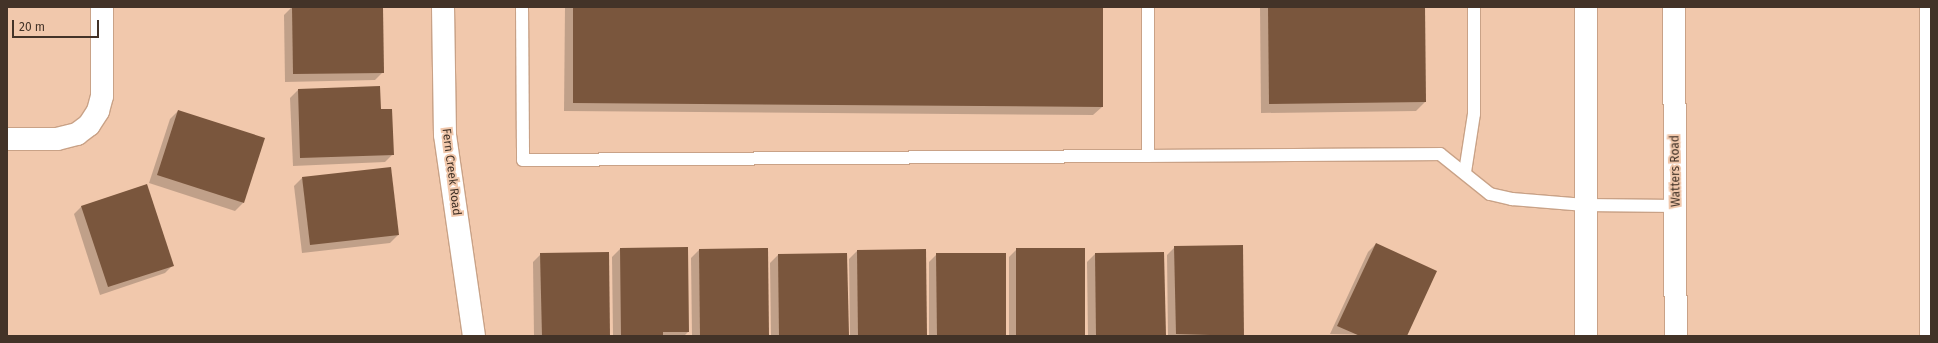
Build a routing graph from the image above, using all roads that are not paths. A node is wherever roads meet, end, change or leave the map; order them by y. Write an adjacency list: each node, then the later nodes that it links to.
1 (102, 7): 9 (street)
2 (443, 7): 15 (street, Fern Creek Road)
3 (522, 7): 10 (lane)
4 (1148, 7): 10 (lane)
5 (1474, 7): 11 (lane)
6 (1586, 7): 12 (street)
7 (1674, 7): 13 (street, Watters Road)
8 (1931, 7): 14 (street)
9 (7, 139)
10 (1148, 156): 11 (lane)
11 (1465, 172): 12 (lane)
12 (1585, 205): 13 (lane); 16 (street)
13 (1676, 206): 17 (street, Watters Road)
14 (1931, 289): 18 (street)
15 (474, 336)
16 (1586, 336)
17 (1676, 336)
18 (1931, 336)

